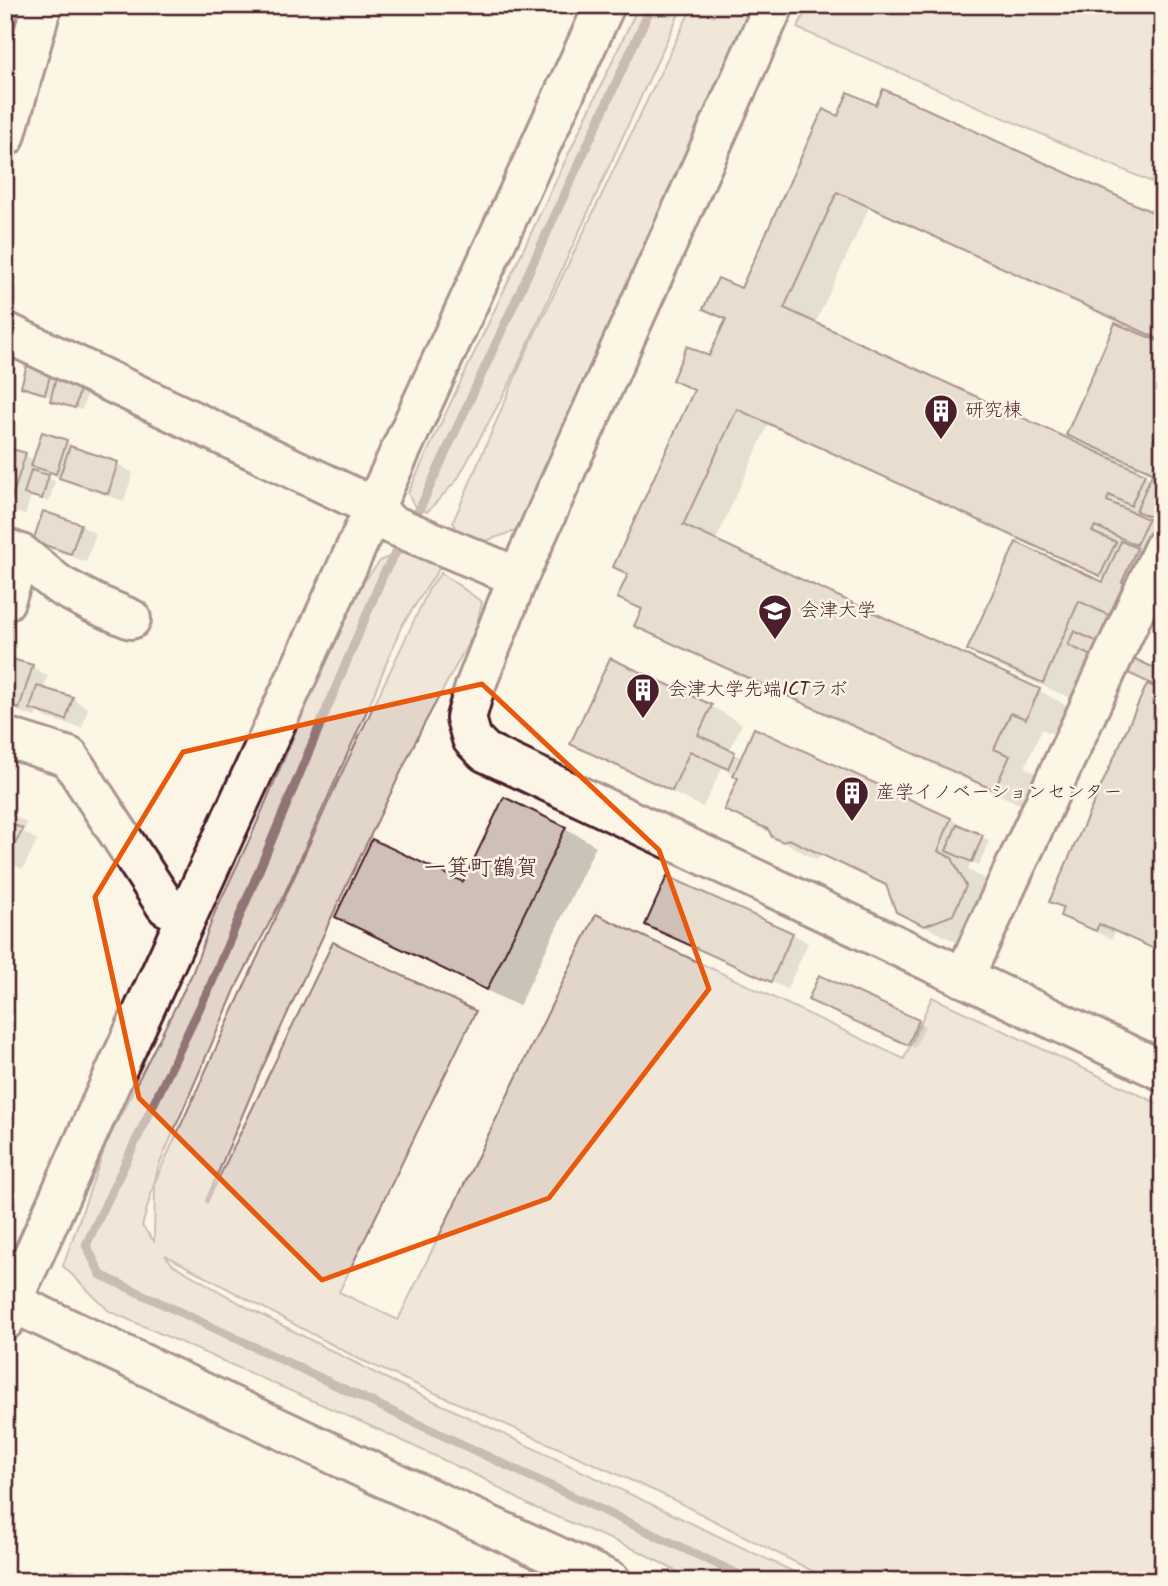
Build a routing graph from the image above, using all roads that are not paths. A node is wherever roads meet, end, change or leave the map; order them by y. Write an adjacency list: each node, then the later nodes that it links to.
1 (42, 5): 4 (street)
2 (605, 5): 6 (street)
3 (774, 5): 9 (street)
4 (5, 137)
5 (5, 332): 6 (street)
6 (381, 514): 9 (street); 13 (street)
7 (1163, 549): 14 (street)
8 (13, 551): 10 (street); 11 (street)
9 (518, 577): 14 (street)
10 (5, 601)
11 (131, 619)
12 (5, 737): 13 (street)
13 (187, 916): 16 (street)
14 (962, 976): 15 (street)
15 (1163, 1071)
16 (7, 1307): 17 (street)
17 (611, 1581)

